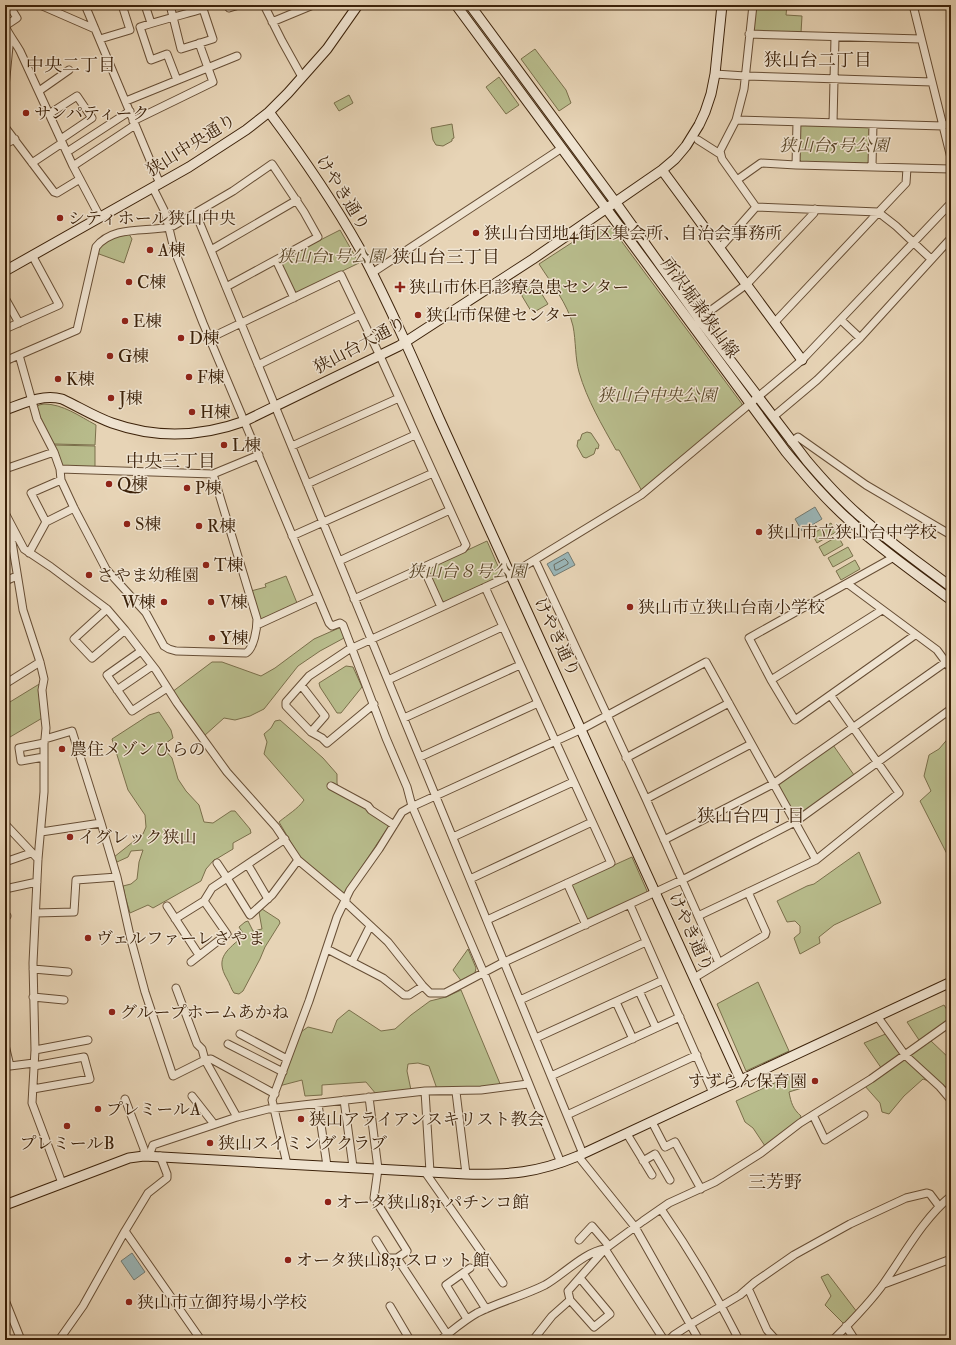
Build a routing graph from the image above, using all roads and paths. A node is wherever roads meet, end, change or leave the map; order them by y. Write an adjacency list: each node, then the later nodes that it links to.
1 (9, 5): 20 (street)
2 (40, 5): 22 (street)
3 (85, 5): 22 (street)
4 (122, 5): 23 (street)
5 (145, 5): 19 (street)
6 (170, 5): 17 (street)
7 (227, 5): 8 (street)
8 (239, 5)
9 (264, 5): 18 (street)
10 (313, 5): 18 (street)
11 (358, 5): 36 (street, 狭山中央通り)
12 (456, 5): 58 (street, 所沢堀兼狭山線)
13 (470, 5): 73 (street, 所沢堀兼狭山線)
14 (722, 5): 34 (street, 狭山台大通り)
15 (753, 5): 24 (street)
16 (913, 5): 28 (street)
17 (173, 18): 19 (street); 29 (street); 29 (street)
18 (272, 22): 36 (street)
19 (151, 23): 21 (street)
20 (5, 26): 25 (street)
21 (140, 27): 23 (street); 38 (street)
22 (96, 29): 27 (street)
23 (130, 30): 27 (street)
24 (749, 34): 26 (street); 35 (street)
25 (10, 36): 30 (street); 41 (street)
26 (835, 37): 28 (street); 37 (street)
27 (100, 39): 42 (street)
28 (921, 39): 39 (street)
29 (198, 43): 32 (street)
30 (7, 52): 40 (street)
31 (237, 56): 32 (street)
32 (208, 68): 38 (street); 48 (street)
33 (69, 70): 41 (street)
34 (715, 74): 35 (street); 68 (street, 狭山台大通り)
35 (745, 76): 37 (street); 46 (street)
36 (302, 77): 44 (street, 狭山中央通り)
37 (834, 79): 39 (street); 49 (street)
38 (177, 80): 42 (street)
39 (932, 82): 52 (street)
40 (5, 85)
41 (39, 91): 45 (street)
42 (126, 101): 43 (street)
43 (130, 111): 48 (street); 59 (street)
44 (269, 112): 71 (street, 狭山中央通り); 90 (street, けやき通り)
45 (49, 114): 56 (street); 56 (street)
46 (736, 120): 47 (street); 60 (street)
47 (797, 122): 49 (street); 63 (street)
48 (134, 123): 64 (street); 71 (street)
49 (833, 123): 51 (street)
50 (951, 123): 52 (street)
51 (873, 124): 52 (street); 65 (street)
52 (943, 126): 61 (street)
53 (5, 127): 54 (street)
54 (15, 139): 57 (street); 62 (street)
55 (698, 140): 60 (street)
56 (61, 141): 59 (street); 62 (street)
57 (5, 144)
58 (562, 148): 76 (street, 所沢堀兼狭山線); 90 (street)
59 (67, 152): 64 (street)
60 (720, 154): 70 (street)
61 (951, 158)
62 (32, 163): 69 (street)
63 (796, 165): 65 (street); 70 (street)
64 (73, 166): 69 (street)
65 (872, 166): 66 (street)
66 (907, 168): 67 (street); 78 (street)
67 (951, 169)
68 (662, 170): 73 (street, 狭山台大通り); 84 (street)
69 (80, 179): 80 (street)
70 (737, 180): 75 (street)
71 (156, 186): 80 (street, 狭山中央通り); 81 (street)
72 (296, 200): 79 (street); 85 (street); 88 (street)
73 (616, 203): 76 (street, 狭山台大通り); 96 (street, 所沢堀兼狭山線)
74 (951, 203): 83 (street)
75 (756, 207): 77 (street); 84 (street)
76 (607, 209): 104 (street, 狭山台大通り); 113 (street, 所沢堀兼狭山線)
77 (815, 210): 78 (street); 91 (street)
78 (878, 212): 83 (street); 98 (street)
79 (196, 214): 81 (street); 85 (street)
80 (100, 217): 86 (street, 狭山中央通り)
81 (169, 228): 102 (street); 105 (street)
82 (951, 238): 87 (street)
83 (913, 243): 87 (street); 97 (street)
84 (720, 248): 91 (street)
85 (212, 250): 92 (street)
86 (32, 255): 89 (street, 狭山中央通り); 99 (street)
87 (931, 259): 103 (street)
88 (276, 260): 92 (street); 94 (street)
89 (6, 268)
90 (372, 273): 104 (street, けやき通り)
91 (747, 284): 96 (street); 98 (street)
92 (226, 287): 100 (street)
93 (5, 298): 99 (street)
94 (294, 298): 95 (street); 100 (street)
95 (360, 315): 106 (street); 109 (street)
96 (699, 319): 110 (street, 所沢堀兼狭山線)
97 (841, 320): 103 (street); 107 (street)
98 (775, 322): 107 (street)
99 (19, 323): 101 (street)
100 (241, 324): 102 (street); 109 (street)
101 (5, 329)
102 (210, 338): 117 (street)
103 (860, 338): 116 (street)
104 (406, 342): 106 (street, 狭山台大通り); 142 (street, けやき通り)
105 (19, 355): 108 (street); 112 (street)
106 (380, 356): 111 (street); 114 (street, 狭山台大通り)
107 (802, 360): 110 (street)
108 (5, 361)
109 (258, 364): 114 (street)
110 (758, 396): 113 (street); 116 (street, 所沢堀兼狭山線)
111 (399, 398): 118 (street); 120 (street)
112 (32, 400): 115 (street, 狭山台大通り); 117 (street, 狭山台大通り); 121 (street)
113 (750, 403): 138 (street, 所沢堀兼狭山線); 139 (street)
114 (275, 406): 117 (street, 狭山台大通り); 120 (street)
115 (5, 409)
116 (773, 417): 119 (street, 所沢堀兼狭山線)
117 (245, 421): 122 (street)
118 (415, 435): 125 (street); 128 (street)
119 (791, 442): 135 (street); 147 (street, 所沢堀兼狭山線)
120 (292, 446): 128 (street)
121 (54, 452): 123 (street); 124 (street)
122 (259, 455): 126 (street); 136 (street)
123 (5, 469)
124 (60, 469): 126 (street); 127 (street)
125 (433, 473): 130 (street); 133 (street)
126 (213, 474): 154 (street)
127 (61, 480): 129 (street); 132 (street)
128 (307, 484): 133 (street)
129 (74, 508): 132 (street); 154 (street)
130 (450, 510): 140 (street); 141 (street)
131 (5, 513): 134 (street)
132 (46, 522): 137 (street)
133 (323, 523): 136 (street); 140 (street)
134 (12, 528): 137 (street); 143 (street)
135 (951, 535)
136 (292, 536): 148 (street)
137 (29, 554): 152 (street)
138 (894, 557): 145 (street); 150 (street, 所沢堀兼狭山線)
139 (535, 560): 142 (street); 177 (street)
140 (339, 561): 149 (street)
141 (423, 567): 149 (street); 151 (street)
142 (511, 575): 146 (street); 180 (street, けやき通り)
143 (17, 576): 144 (street); 161 (street)
144 (5, 581)
145 (848, 584): 153 (street); 167 (street)
146 (485, 587): 151 (street); 155 (street)
147 (951, 587)
148 (318, 597): 154 (street); 159 (street)
149 (354, 599): 158 (street)
150 (951, 600)
151 (441, 607): 158 (street)
152 (107, 609): 156 (street); 156 (street)
153 (882, 610): 157 (street); 167 (street)
154 (257, 625)
155 (502, 627): 163 (street); 166 (street)
156 (125, 630): 160 (street)
157 (915, 635): 162 (street); 172 (street)
158 (371, 639): 159 (street); 166 (street)
159 (352, 648): 169 (street); 175 (street)
160 (141, 651): 164 (street); 171 (street)
161 (40, 662): 168 (street); 182 (street)
162 (946, 662): 165 (street); 179 (street)
163 (520, 665): 173 (street); 178 (street)
164 (152, 666): 170 (street); 171 (street)
165 (951, 669)
166 (388, 680): 178 (street)
167 (772, 680): 172 (street)
168 (5, 684)
169 (301, 685): 181 (street); 181 (street)
170 (167, 688): 171 (street); 202 (street)
171 (117, 690)
172 (831, 696): 179 (street)
173 (538, 703): 183 (street); 186 (street)
174 (729, 703): 177 (street); 184 (street); 187 (street)
175 (374, 704): 181 (street); 194 (street)
176 (951, 709): 188 (street)
177 (608, 715): 180 (street); 187 (street)
178 (404, 718): 186 (street)
179 (853, 727): 188 (street); 190 (street)
180 (582, 729): 183 (street); 218 (street, けやき通り)
181 (311, 732)
182 (44, 741): 185 (street); 185 (street); 197 (street)
183 (556, 741): 189 (street); 192 (street)
184 (751, 744): 190 (street); 193 (street)
185 (44, 757): 200 (street)
186 (420, 757): 192 (street)
187 (626, 758): 193 (street)
188 (878, 763): 196 (street); 207 (street)
189 (573, 782): 195 (street); 201 (street)
190 (774, 784): 196 (street); 203 (street)
191 (331, 786): 198 (street)
192 (436, 796): 194 (street); 201 (street)
193 (646, 799): 203 (street)
194 (412, 806): 198 (street); 240 (street)
195 (592, 822): 213 (street); 216 (street)
196 (795, 822): 207 (street); 214 (street)
197 (102, 823): 200 (street); 211 (street)
198 (394, 825): 222 (street)
199 (6, 827): 204 (street)
200 (41, 832): 205 (street)
201 (453, 837): 213 (street)
202 (285, 839): 206 (street); 210 (street)
203 (664, 840): 214 (street)
204 (31, 853): 205 (street); 208 (street)
205 (38, 859): 215 (street)
206 (298, 860): 220 (street); 222 (street)
207 (816, 860): 219 (street)
208 (5, 862)
209 (217, 863): 212 (street)
210 (248, 865): 212 (street); 220 (street)
211 (117, 877): 225 (street); 265 (street)
212 (227, 878): 220 (street); 221 (street)
213 (470, 879): 228 (street)
214 (683, 880): 218 (street); 226 (street)
215 (37, 882): 217 (street); 225 (street)
216 (567, 883): 228 (street); 229 (street)
217 (5, 890)
218 (656, 892): 223 (street); 241 (street, けやき通り)
219 (748, 892): 226 (street); 237 (street)
220 (268, 899)
221 (204, 901): 227 (street); 233 (street)
222 (345, 901): 230 (street); 232 (street)
223 (630, 905): 229 (street); 231 (street)
224 (167, 906): 227 (street)
225 (36, 913): 238 (street)
226 (698, 916): 237 (street)
227 (175, 919): 233 (street)
228 (487, 920): 236 (street)
229 (586, 925): 236 (street)
230 (370, 926): 235 (street); 244 (street)
231 (646, 942): 242 (street); 249 (street)
232 (328, 949): 235 (street); 264 (street)
233 (199, 955): 234 (street)
234 (191, 962)
235 (352, 962): 244 (street)
236 (504, 962): 240 (street); 249 (street)
237 (719, 963): 241 (street)
238 (33, 969): 239 (street); 247 (street)
239 (68, 972)
240 (483, 972): 244 (street); 270 (street)
241 (694, 978): 269 (street, けやき通り)
242 (663, 980): 246 (street); 252 (street)
243 (951, 982): 251 (street)
244 (423, 986)
245 (176, 988): 265 (street)
246 (639, 991): 250 (street); 254 (street)
247 (33, 998): 248 (street); 261 (street)
248 (64, 1000)
249 (520, 1000): 256 (street)
250 (616, 1002): 256 (street); 257 (street)
251 (877, 1016): 263 (street); 269 (street)
252 (680, 1017): 254 (street); 262 (street)
253 (951, 1022): 263 (street)
254 (656, 1028): 257 (street)
255 (240, 1034): 264 (street)
256 (536, 1038): 268 (street)
257 (633, 1039): 268 (street)
258 (88, 1040): 261 (street)
259 (228, 1044): 267 (street)
260 (5, 1045): 266 (street)
261 (35, 1050): 266 (street)
262 (697, 1055): 274 (street); 283 (street)
263 (905, 1055): 280 (street); 285 (street)
264 (287, 1059): 267 (street)
265 (205, 1060): 275 (street); 286 (street)
266 (34, 1065): 271 (street); 271 (street)
267 (283, 1072): 275 (street)
268 (551, 1076): 283 (street)
269 (741, 1081): 274 (street)
270 (528, 1084): 273 (street); 294 (street)
271 (33, 1090): 303 (street)
272 (424, 1091): 273 (street); 278 (street); 299 (street)
273 (456, 1092): 300 (street)
274 (713, 1093): 287 (street)
275 (275, 1094): 282 (street)
276 (192, 1096): 288 (street)
277 (125, 1098): 291 (street)
278 (369, 1098): 279 (street); 298 (street)
279 (344, 1100): 281 (street); 297 (street)
280 (951, 1100)
281 (318, 1104): 282 (street); 296 (street)
282 (274, 1108): 286 (street); 295 (street)
283 (566, 1114): 290 (street)
284 (864, 1115): 285 (street)
285 (813, 1116): 304 (street)
286 (237, 1117): 288 (street)
287 (652, 1122): 289 (street); 304 (street)
288 (214, 1124): 291 (street)
289 (627, 1134): 290 (street); 293 (street)
290 (580, 1155): 294 (street); 309 (street)
291 (146, 1156): 292 (street); 303 (street)
292 (160, 1156): 295 (street); 310 (street)
293 (643, 1161): 301 (street); 302 (street)
294 (561, 1163): 300 (street)
295 (287, 1164): 296 (street)
296 (327, 1166): 297 (street)
297 (352, 1167): 298 (street)
298 (378, 1169): 299 (street); 314 (street)
299 (427, 1172): 300 (street); 319 (street)
300 (466, 1174)
301 (652, 1175)
302 (670, 1180)
303 (62, 1183): 306 (street)
304 (701, 1189): 308 (street)
305 (951, 1196): 307 (street)
306 (5, 1205)
307 (939, 1206): 320 (street); 321 (street)
308 (661, 1209): 309 (street); 325 (street)
309 (635, 1227): 313 (street); 328 (street)
310 (125, 1231): 332 (street); 333 (street)
311 (376, 1240): 314 (street)
312 (579, 1240): 313 (street)
313 (607, 1247): 318 (street); 326 (street); 336 (street)
314 (397, 1258): 330 (street)
315 (951, 1259): 320 (street)
316 (470, 1268): 317 (street)
317 (463, 1273): 326 (street); 327 (street)
318 (580, 1278): 322 (street); 322 (street)
319 (503, 1283)
320 (883, 1284): 329 (street)
321 (748, 1288): 325 (street); 340 (street)
322 (570, 1300): 335 (street)
323 (6, 1303): 331 (street)
324 (390, 1306): 334 (street)
325 (722, 1306): 328 (street); 339 (street)
326 (486, 1309): 327 (street)
327 (467, 1319): 330 (street)
328 (691, 1324): 337 (street); 338 (street)
329 (846, 1326): 341 (street); 342 (street)
330 (445, 1338)
331 (21, 1340)
332 (59, 1340)
333 (202, 1340)
334 (410, 1340)
335 (533, 1340)
336 (664, 1340)
337 (669, 1340)
338 (699, 1340)
339 (739, 1340)
340 (776, 1340)
341 (834, 1340)
342 (855, 1340)

